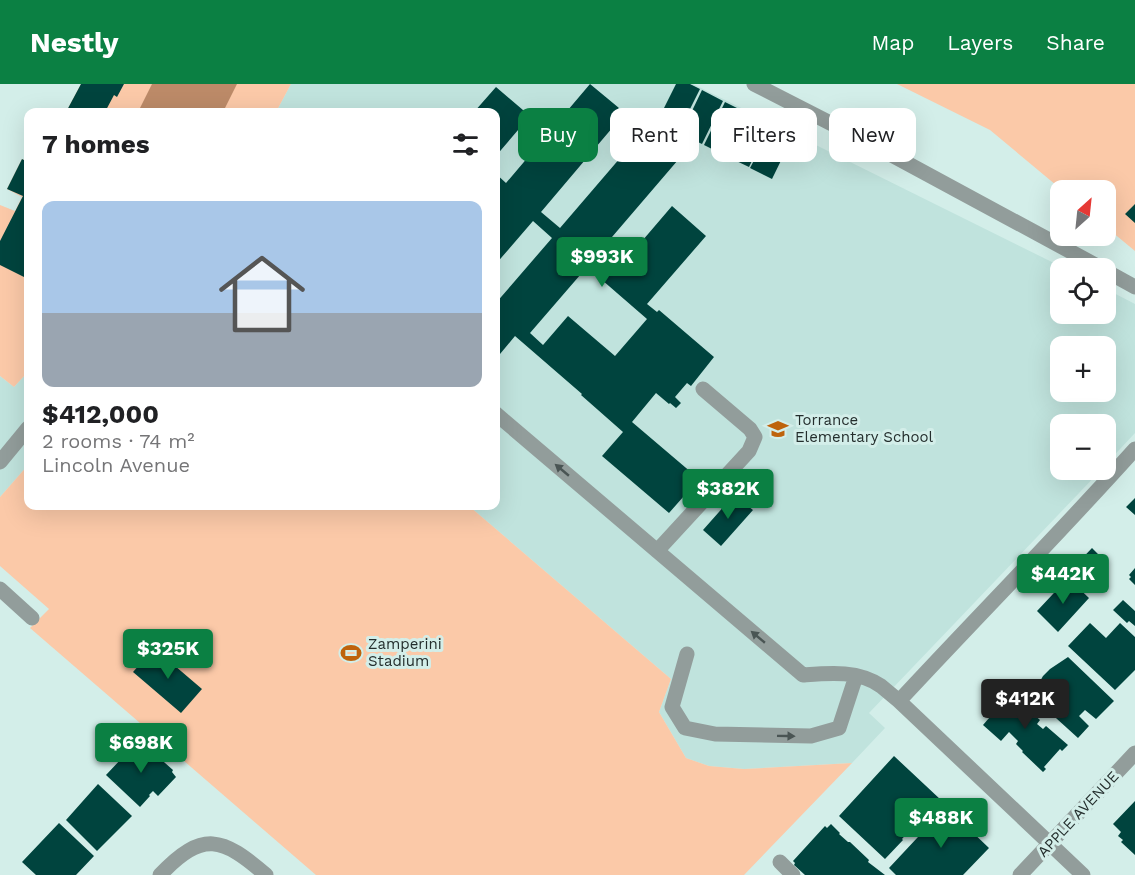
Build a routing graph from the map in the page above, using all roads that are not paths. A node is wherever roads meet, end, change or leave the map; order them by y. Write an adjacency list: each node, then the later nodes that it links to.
1 (754, 84): 2 (street)
2 (1082, 258)
3 (1116, 277): 4 (street)
4 (1135, 287)
5 (703, 389): 10 (street)
6 (500, 417): 10 (street, one-way to 6)
7 (24, 433): 9 (street)
8 (1135, 449): 15 (street)
9 (0, 462)
10 (657, 551): 14 (street, one-way to 10)
11 (0, 589): 12 (street)
12 (32, 618)
13 (687, 654): 14 (street, one-way to 14)
14 (856, 676): 15 (street)
15 (899, 701): 17 (street)
16 (1135, 753): 17 (street, APPLE AVENUE)
17 (1050, 844): 22 (street, APPLE AVENUE); 23 (street)
18 (780, 862): 21 (street)
19 (160, 875): 20 (street)
20 (266, 875)
21 (793, 875)
22 (1020, 875)
23 (1083, 875)

